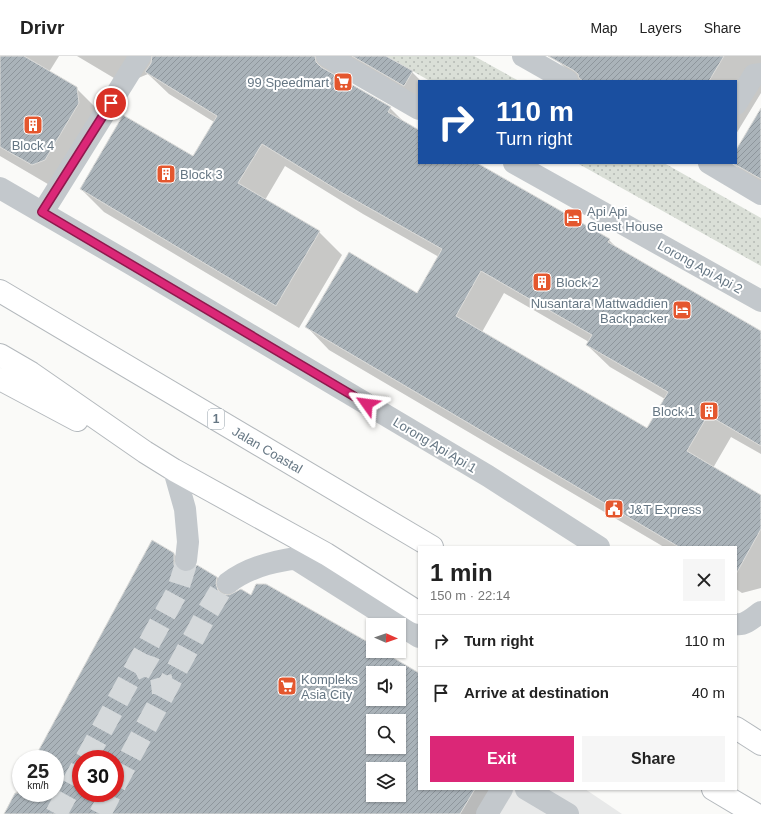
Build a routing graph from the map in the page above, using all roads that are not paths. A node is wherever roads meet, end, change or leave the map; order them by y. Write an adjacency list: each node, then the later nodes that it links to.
1 (128, 56): 13 (street)
2 (140, 56): 13 (street)
3 (327, 56): 8 (street)
4 (523, 56): 6 (street)
5 (761, 74): 7 (street)
6 (565, 80)
7 (737, 102)
8 (418, 108)
9 (516, 164): 15 (street, Lorong Api Api 2)
10 (711, 164): 12 (street)
11 (0, 188): 13 (street, Lorong Api Api 1)
12 (761, 194)
13 (38, 210): 21 (street, Lorong Api Api 1)
14 (0, 291): 20 (highway, Jalan Coastal / 1)
15 (761, 301)
16 (0, 355): 18 (highway)
17 (0, 379): 18 (highway)
18 (145, 452): 19 (highway)
19 (174, 470): 22 (highway); 24 (street)
20 (430, 546)
21 (597, 546)
22 (326, 554): 23 (street); 26 (highway)
23 (294, 558): 25 (street); 29 (street)
24 (186, 560)
25 (228, 582)
26 (418, 612)
27 (761, 612): 28 (street)
28 (737, 624)
29 (418, 636)
30 (738, 729): 31 (street); 32 (highway)
31 (761, 733)
32 (761, 744)
33 (501, 790): 36 (street)
34 (528, 790): 37 (street)
35 (715, 790): 38 (highway)
36 (487, 814)
37 (568, 814)
38 (755, 814)

